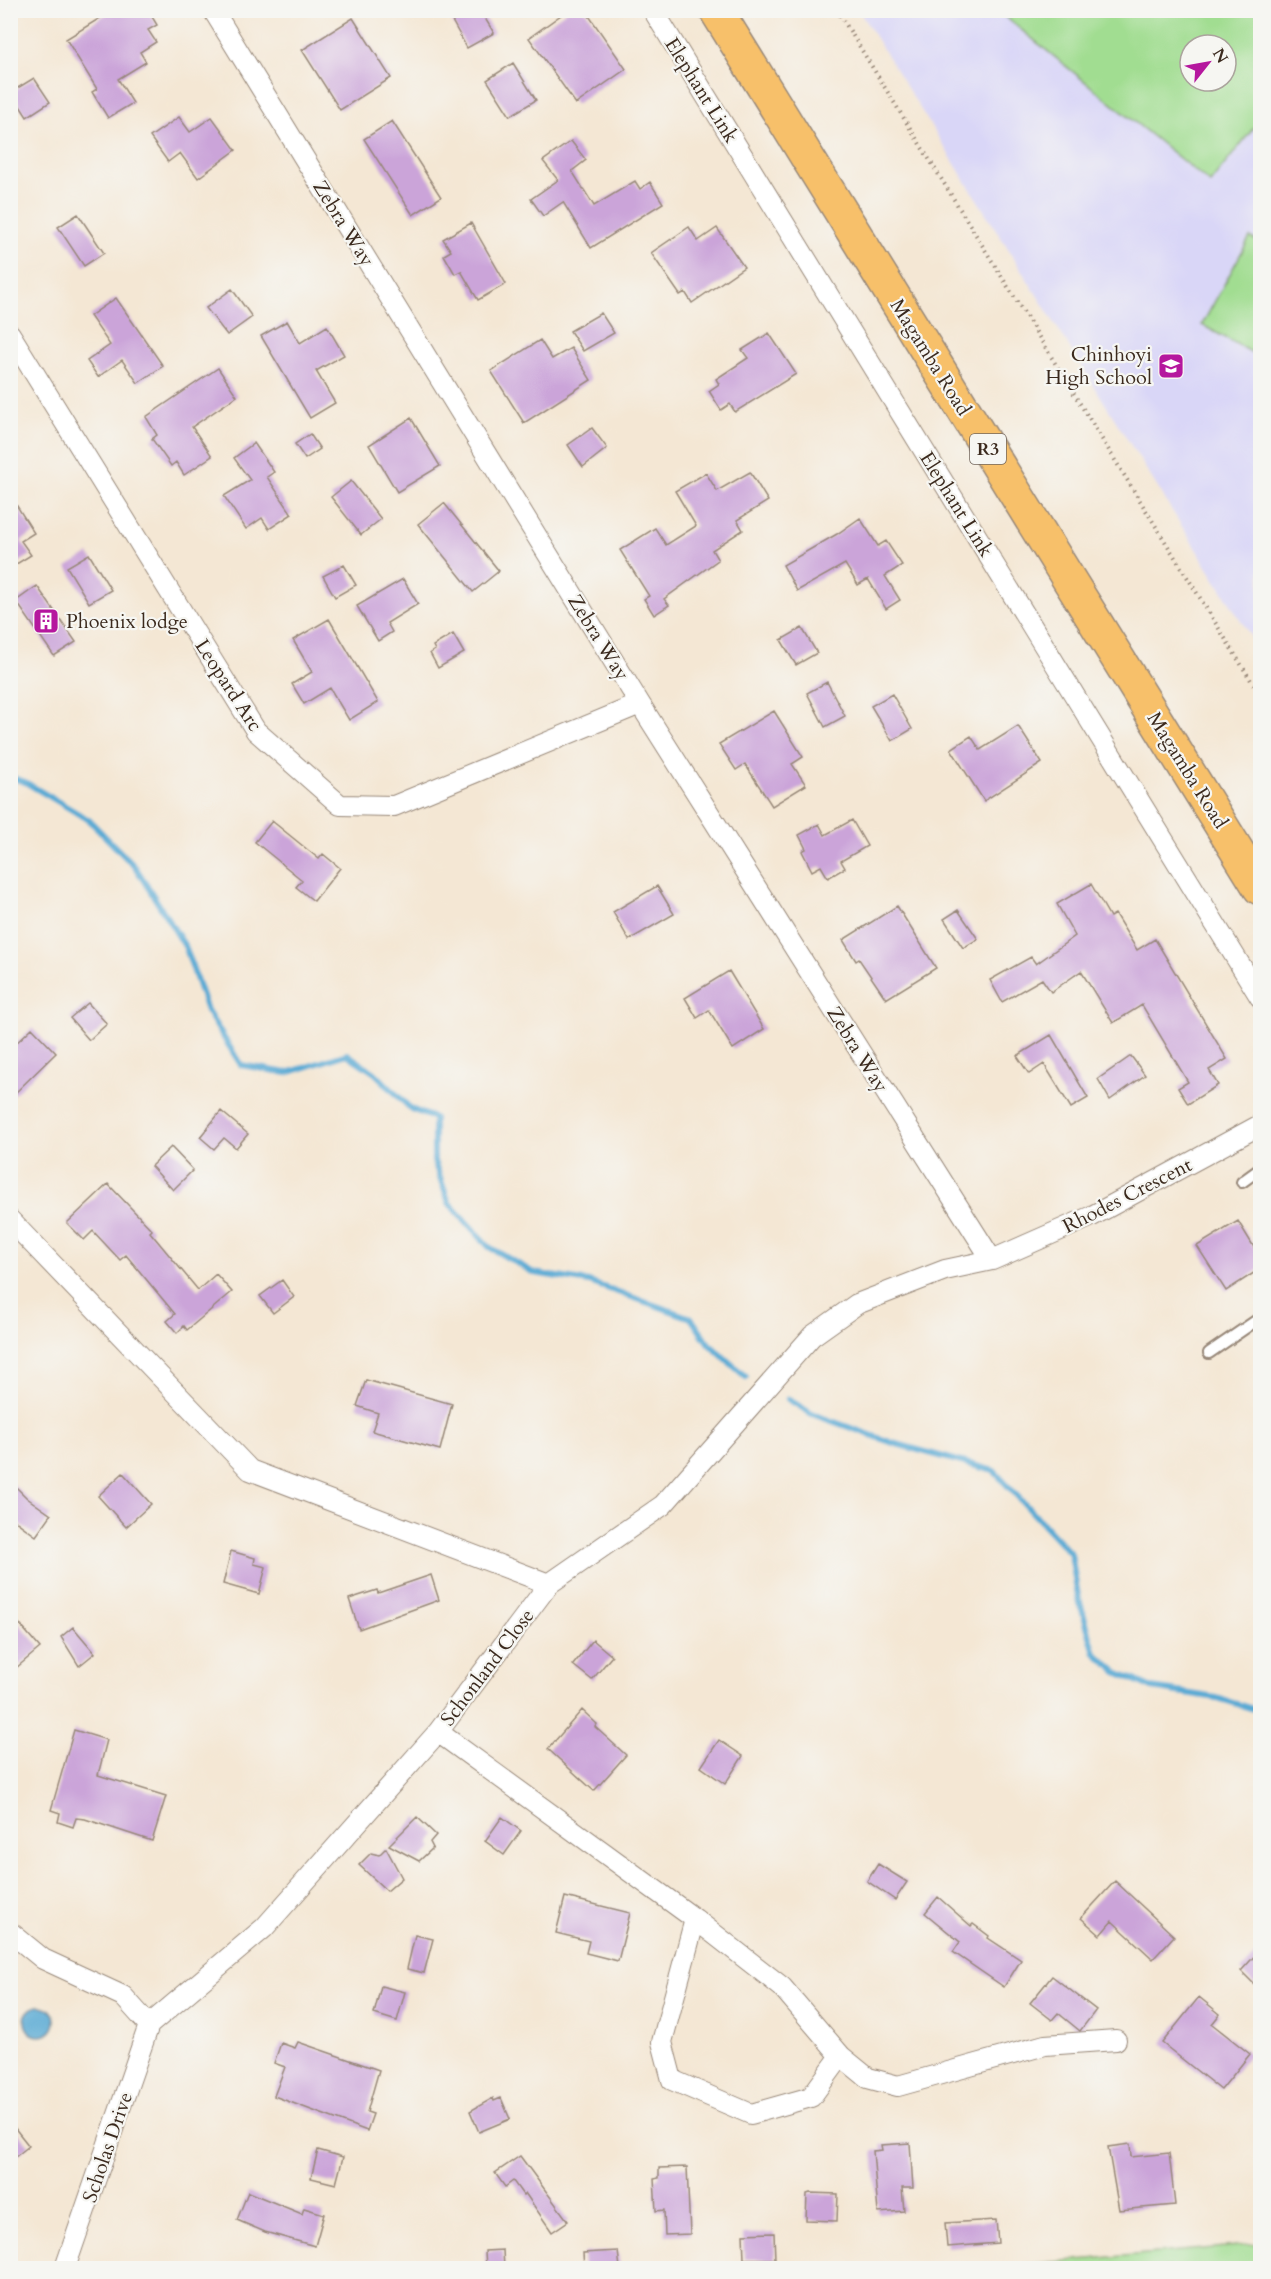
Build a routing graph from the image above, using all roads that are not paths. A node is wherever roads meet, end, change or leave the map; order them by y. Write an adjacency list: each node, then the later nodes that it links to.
1 (213, 10): 5 (street, Zebra Way)
2 (653, 10): 7 (street, Elephant Link)
3 (716, 10): 6 (highway, Magamba Road / R3)
4 (10, 334): 5 (street, Leopard Arc)
5 (640, 704): 12 (street, Zebra Way)
6 (1260, 888)
7 (1260, 997)
8 (1260, 1125): 12 (street, Rhodes Crescent)
9 (1260, 1169): 10 (lane)
10 (1242, 1182)
11 (10, 1220): 15 (street)
12 (992, 1260): 15 (street, Schonland Close)
13 (1260, 1318): 14 (lane)
14 (1209, 1353)
15 (549, 1584): 16 (street, Schonland Close)
16 (438, 1732): 17 (street); 19 (street, Schonland Close)
17 (695, 1919): 21 (street); 21 (street)
18 (10, 1932): 19 (street)
19 (149, 2025): 22 (street, Scholas Drive)
20 (1116, 2040): 21 (street)
21 (841, 2056)
22 (65, 2268)

